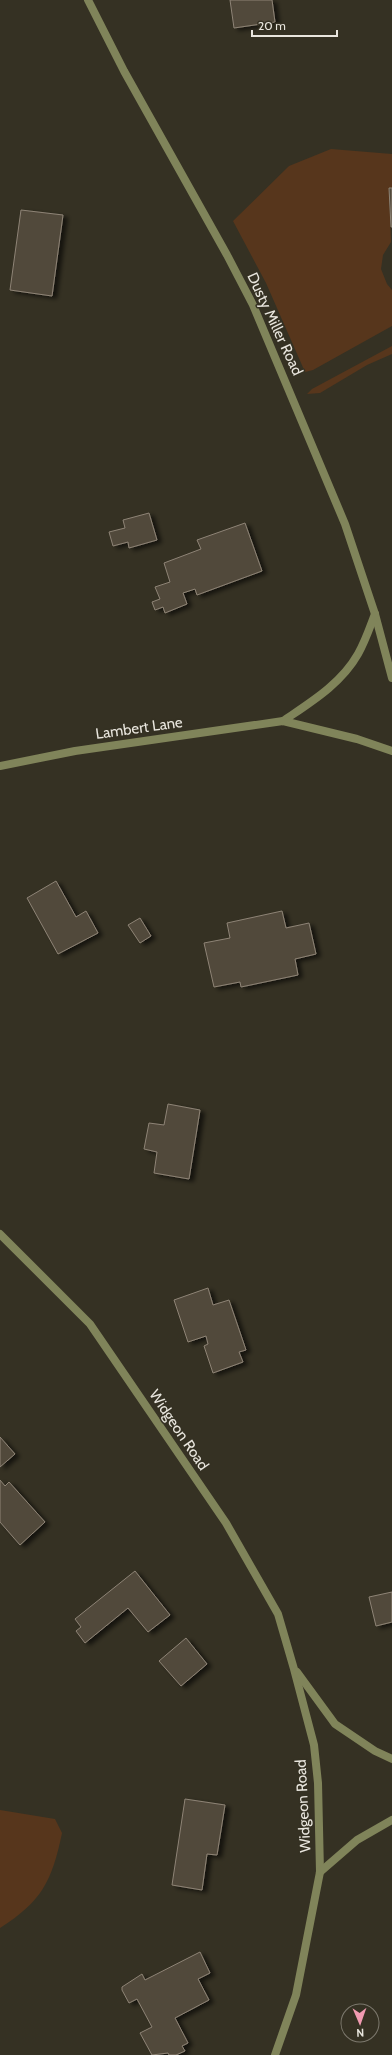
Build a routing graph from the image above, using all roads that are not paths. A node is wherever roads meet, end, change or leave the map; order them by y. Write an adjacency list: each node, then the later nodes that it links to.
1 (88, 0): 2 (street, Dusty Miller Road)
2 (375, 614): 3 (street, Dusty Miller Road); 4 (street, Lambert Lane)
3 (392, 678)
4 (283, 721): 5 (street, Lambert Lane); 6 (street, Lambert Lane)
5 (392, 751)
6 (0, 766)
7 (0, 1234): 8 (street, Widgeon Road)
8 (294, 1669): 9 (street, Widgeon Road); 11 (street, Widgeon Road)
9 (392, 1759)
10 (392, 1820): 11 (street, Widgeon Road)
11 (320, 1872): 12 (street, Widgeon Road)
12 (275, 2055)

